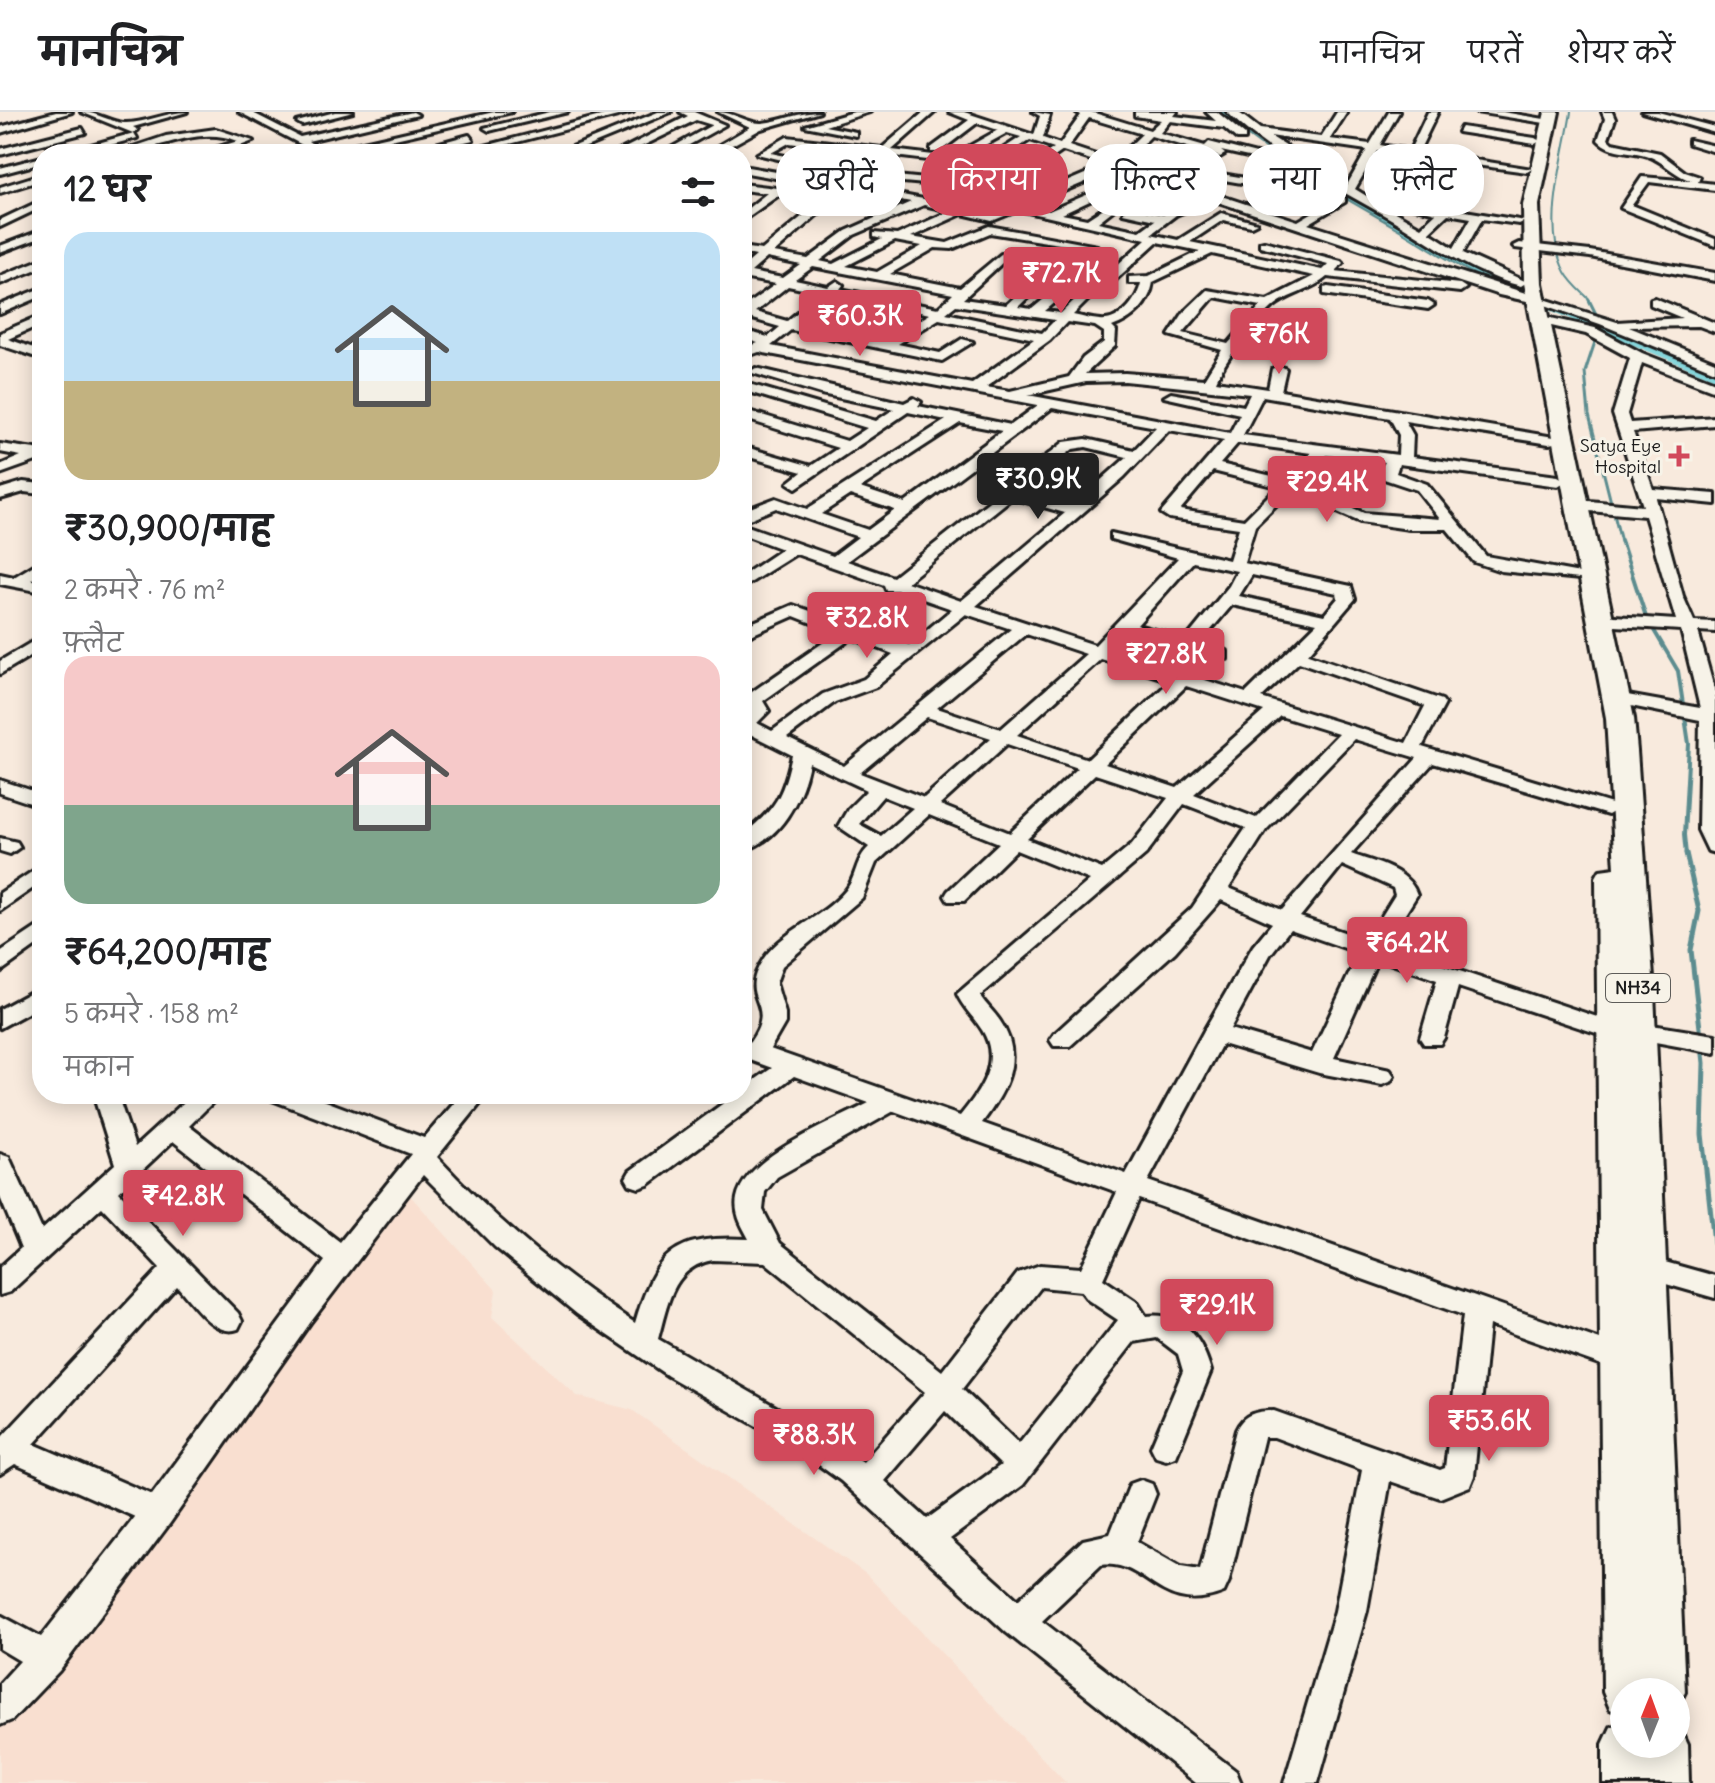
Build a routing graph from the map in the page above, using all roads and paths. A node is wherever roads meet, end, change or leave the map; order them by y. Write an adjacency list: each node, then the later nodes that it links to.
1 (67, 112): 36 (street)
2 (91, 112): 39 (street)
3 (135, 112): 39 (street)
4 (182, 112): 46 (street)
5 (244, 112): 68 (street)
6 (348, 112): 37 (street)
7 (429, 112): 28 (street)
8 (507, 112): 49 (street)
9 (563, 112): 82 (street)
10 (628, 112): 83 (street)
11 (666, 112): 85 (street)
12 (723, 112): 48 (street)
13 (764, 112): 41 (street)
14 (930, 112): 67 (street)
15 (1038, 112): 64 (street)
16 (1211, 112): 45 (street)
17 (1232, 112): 56 (street)
18 (1323, 112): 27 (street)
19 (1394, 112): 102 (street)
20 (1433, 112): 103 (street)
21 (1481, 112): 35 (street)
22 (1607, 112): 124 (street)
23 (1647, 112): 42 (street)
24 (1690, 112): 42 (street)
25 (807, 113): 41 (street)
26 (1084, 113): 38 (street); 96 (street)
27 (1341, 113): 69 (street)
28 (410, 114): 49 (street); 54 (street)
29 (695, 114): 86 (street); 87 (street)
30 (999, 114): 34 (street)
31 (1138, 114): 32 (street)
32 (1170, 115): 44 (street); 57 (street)
33 (863, 116): 47 (street); 55 (street)
34 (969, 116): 50 (street); 92 (street)
35 (1546, 116): 71 (highway, NH34); 173 (highway, NH34)
36 (50, 118): 53 (street); 59 (street)
37 (319, 118): 43 (street); 54 (street)
38 (1106, 118): 57 (street)
39 (106, 119): 46 (street)
40 (207, 119): 60 (street)
41 (786, 120): 47 (street); 48 (street)
42 (1678, 120): 52 (street)
43 (302, 122)
44 (1201, 122): 45 (street); 74 (street)
45 (1226, 125): 99 (street)
46 (123, 126): 60 (street)
47 (808, 126): 55 (street); 58 (street)
48 (758, 127): 88 (street)
49 (452, 129): 81 (street)
50 (1006, 129): 64 (street); 93 (street)
51 (1461, 130): 62 (street)
52 (1715, 130)
53 (82, 131): 72 (street); 105 (street)
54 (343, 131): 68 (street); 80 (street)
55 (834, 131): 63 (street)
56 (1256, 131): 69 (street); 100 (street)
57 (1154, 132): 74 (street); 97 (street)
58 (780, 133)
59 (0, 134): 105 (street)
60 (142, 134): 72 (street)
61 (576, 134): 84 (street)
62 (1491, 134): 71 (street); 104 (street)
63 (870, 136)
64 (1032, 137): 94 (street); 95 (street)
65 (174, 138): 76 (street); 77 (street); 78 (street)
66 (884, 138): 67 (street)
67 (898, 139): 70 (street); 91 (street)
68 (299, 140): 79 (street)
69 (1327, 140): 101 (street); 107 (street)
70 (912, 141)
71 (1535, 141): 118 (highway, NH34)
72 (109, 142): 75 (street)
73 (1693, 142): 108 (street)
74 (1184, 143): 98 (street)
75 (102, 144)
76 (153, 144)
77 (190, 144)
78 (238, 144)
79 (305, 144)
80 (359, 144)
81 (391, 144)
82 (438, 144)
83 (497, 144)
84 (534, 144)
85 (585, 144)
86 (637, 144)
87 (684, 144)
88 (727, 144)
89 (780, 144): 90 (street)
90 (821, 144)
91 (892, 144)
92 (937, 144)
93 (980, 144)
94 (1021, 144)
95 (1054, 144)
96 (1065, 144)
97 (1139, 144)
98 (1188, 144)
99 (1253, 144)
100 (1272, 144)
101 (1324, 144)
102 (1376, 144)
103 (1420, 144)
104 (1477, 144)
105 (28, 145): 109 (street)
106 (776, 146): 110 (street)
107 (1364, 146)
108 (1710, 150)
109 (0, 152)
110 (762, 154): 111 (street); 113 (street)
111 (776, 157)
112 (921, 159): 121 (street)
113 (752, 161)
114 (32, 163): 119 (street)
115 (1484, 163): 118 (street)
116 (1364, 164): 129 (street)
117 (752, 166): 120 (street)
118 (1527, 169): 153 (highway, NH34)
119 (0, 171)
120 (776, 172)
121 (907, 172)
122 (32, 180): 127 (street)
123 (1678, 182): 124 (street); 133 (street); 170 (street)
124 (1700, 185): 125 (street)
125 (1715, 187)
126 (752, 188): 130 (street)
127 (0, 190)
128 (32, 190): 134 (street)
129 (1348, 190)
130 (776, 191)
131 (776, 192): 138 (street)
132 (1348, 197): 203 (street)
133 (1700, 199)
134 (0, 201)
135 (1227, 201): 152 (street)
136 (921, 202): 150 (street)
137 (32, 208): 156 (street)
138 (752, 210)
139 (810, 216): 179 (street)
140 (943, 216): 158 (street)
141 (1047, 216): 167 (street)
142 (1059, 216): 155 (street)
143 (1098, 216): 155 (street)
144 (1153, 216): 151 (street)
145 (1167, 216): 151 (street)
146 (1313, 216): 157 (street)
147 (1394, 216): 160 (street)
148 (1439, 216): 160 (street)
149 (1478, 216): 153 (street); 178 (street)
150 (886, 217): 158 (street); 181 (street)
151 (1163, 218): 162 (street)
152 (1281, 219): 154 (street); 157 (street)
153 (1519, 221): 173 (highway, NH34)
154 (1246, 222): 168 (street); 169 (street)
155 (1089, 223): 159 (street)
156 (0, 224)
157 (1299, 225): 176 (street)
158 (924, 227): 164 (street)
159 (1113, 228): 162 (street); 167 (street)
160 (1422, 233): 178 (street)
161 (878, 235): 164 (street)
162 (1149, 236): 169 (street); 196 (street)
163 (32, 237): 175 (street)
164 (896, 238): 171 (street); 186 (street)
165 (1030, 238): 166 (street); 171 (street); 180 (street)
166 (1050, 241): 167 (street); 182 (street)
167 (1096, 242): 190 (street)
168 (1215, 242): 169 (street); 191 (street); 198 (street)
169 (1181, 243)
170 (1715, 243)
171 (934, 244): 192 (street)
172 (1264, 244): 191 (street)
173 (1532, 245): 188 (street); 188 (street); 206 (highway, NH34)
174 (969, 248): 180 (street)
175 (0, 250)
176 (1377, 251): 183 (street); 193 (street)
177 (752, 252): 179 (street)
178 (1457, 253): 206 (street)
179 (766, 254): 181 (street); 184 (street)
180 (1005, 258): 182 (street); 208 (street)
181 (809, 262): 186 (street); 200 (street)
182 (1026, 262): 187 (street)
183 (1415, 263): 199 (street); 203 (street)
184 (752, 266)
185 (32, 267): 195 (street)
186 (836, 267): 189 (street)
187 (1053, 267): 190 (street); 217 (street)
188 (1714, 268)
189 (853, 270): 192 (street); 204 (street)
190 (1069, 271): 196 (street)
191 (1327, 273): 193 (street); 213 (street)
192 (880, 275): 208 (street)
193 (1350, 275): 197 (street)
194 (752, 276): 200 (street)
195 (3, 277)
196 (1105, 279): 198 (street); 221 (street)
197 (1380, 279): 199 (street); 209 (street)
198 (1147, 280): 225 (street)
199 (1400, 281): 201 (street)
200 (785, 282): 204 (street); 214 (street)
201 (1438, 285): 206 (street); 209 (street)
202 (1067, 286): 219 (street)
203 (1485, 286): 206 (street)
204 (831, 291): 210 (street); 226 (street)
205 (1328, 291): 209 (street)
206 (1526, 294): 222 (street); 242 (street); 269 (highway, NH34); 289 (highway, NH34)
207 (32, 296): 212 (street)
208 (958, 296): 217 (street); 218 (street)
209 (1363, 296)
210 (886, 302): 218 (street); 229 (street)
211 (1655, 302): 223 (street)
212 (13, 304): 215 (street); 216 (street)
213 (1268, 304): 238 (street); 238 (street)
214 (752, 306)
215 (32, 309)
216 (0, 310)
217 (1008, 310): 219 (street)
218 (939, 314): 228 (street); 236 (street)
219 (1032, 315): 221 (street)
220 (752, 316): 226 (street)
221 (1063, 320): 225 (street); 230 (street)
222 (1606, 322): 223 (street); 243 (street)
223 (1700, 322): 227 (street)
224 (32, 324): 232 (street)
225 (1101, 325): 248 (street)
226 (789, 326): 229 (street); 235 (street)
227 (1715, 328)
228 (1006, 329): 230 (street); 234 (street)
229 (847, 337): 236 (street)
230 (1045, 337): 251 (street)
231 (752, 339): 235 (street)
232 (0, 340): 237 (street)
233 (967, 342): 236 (street)
234 (988, 342)
235 (765, 345): 239 (street); 245 (street)
236 (887, 345)
237 (17, 347): 240 (street); 241 (street)
238 (1232, 349): 249 (street)
239 (752, 350)
240 (32, 352)
241 (0, 355)
242 (1637, 356): 250 (street); 266 (street)
243 (1715, 367)
244 (1279, 369): 253 (street)
245 (880, 370): 247 (street); 255 (street)
246 (756, 372): 255 (street)
247 (936, 380): 251 (street); 258 (street)
248 (1074, 380): 249 (street); 254 (street)
249 (1208, 384): 253 (street)
250 (1715, 387)
251 (976, 388): 254 (street)
252 (752, 389): 265 (street)
253 (1266, 394): 259 (street); 260 (street)
254 (1012, 395): 257 (street)
255 (850, 396): 258 (street)
256 (1171, 397): 259 (street)
257 (1049, 403): 264 (street); 267 (street)
258 (907, 407): 262 (street); 265 (street)
259 (1249, 411): 268 (street)
260 (1395, 415): 269 (street); 277 (street)
261 (752, 416): 270 (street)
262 (958, 418): 267 (street); 284 (street)
263 (1715, 421): 266 (street)
264 (1166, 425): 268 (street); 275 (street)
265 (880, 427): 270 (street)
266 (1625, 428): 286 (street)
267 (1011, 429): 290 (street)
268 (1234, 438): 272 (street); 278 (street)
269 (1549, 440): 289 (highway, NH34)
270 (850, 447): 280 (street)
271 (0, 448): 273 (street)
272 (1321, 451): 277 (street); 282 (street)
273 (32, 453)
274 (752, 453): 280 (street)
275 (1138, 455): 285 (street); 291 (street)
276 (32, 458): 279 (street)
277 (1400, 460): 289 (street); 295 (street)
278 (1210, 466): 282 (street); 296 (street)
279 (0, 470)
280 (813, 471): 281 (street)
281 (796, 483)
282 (1290, 485): 295 (street); 296 (street)
283 (32, 488): 287 (street)
284 (850, 490): 290 (street); 294 (street)
285 (1012, 493): 291 (street); 309 (street)
286 (1647, 493): 288 (street); 293 (street)
287 (0, 494)
288 (1715, 499)
289 (1588, 501): 293 (street); 306 (highway, NH34); 313 (highway, NH34)
290 (908, 509): 299 (street)
291 (1076, 511): 311 (street)
292 (752, 512): 294 (street)
293 (1653, 512): 318 (street)
294 (810, 514): 299 (street)
295 (1452, 524): 306 (street)
296 (1248, 525): 303 (street)
297 (752, 533): 300 (street)
298 (1117, 536): 301 (street)
299 (872, 537): 302 (street)
300 (794, 548): 302 (street); 305 (street)
301 (1189, 556): 303 (street); 314 (street)
302 (834, 563): 309 (street)
303 (1241, 567): 310 (street); 312 (street)
304 (32, 570): 307 (street)
305 (752, 576)
306 (1574, 576): 350 (highway, NH34)
307 (9, 580): 308 (street)
308 (32, 585)
309 (892, 586): 311 (street)
310 (1229, 599): 312 (street); 321 (street)
311 (960, 608): 317 (street); 323 (street)
312 (1329, 621): 328 (street)
313 (1612, 621): 318 (street); 331 (highway, NH34)
314 (1126, 627): 321 (street); 325 (street)
315 (1715, 627): 318 (street)
316 (752, 629): 319 (street)
317 (1022, 629): 325 (street); 334 (street)
318 (1689, 629): 320 (street); 333 (street)
319 (850, 632): 323 (street); 336 (street)
320 (1715, 636)
321 (1189, 646): 327 (street)
322 (32, 647): 324 (street)
323 (907, 651): 340 (street)
324 (23, 653): 326 (street); 329 (street)
325 (1097, 653): 330 (street); 339 (street)
326 (32, 655)
327 (1221, 655)
328 (1295, 655): 332 (street); 342 (street)
329 (0, 669)
330 (1182, 680): 332 (street); 343 (street)
331 (1616, 698): 333 (street); 369 (highway, NH34)
332 (1249, 700): 335 (street)
333 (1711, 708): 355 (street)
334 (922, 709): 339 (street); 344 (street)
335 (1277, 709): 338 (street); 347 (street)
336 (752, 718)
337 (752, 728): 340 (street)
338 (1351, 731): 342 (street); 351 (street)
339 (1007, 737): 343 (street); 349 (street)
340 (774, 738): 341 (street)
341 (802, 751): 344 (street); 352 (street)
342 (1421, 752): 350 (street); 356 (street)
343 (1095, 766): 347 (street); 353 (street)
344 (846, 774): 346 (street)
345 (0, 786): 348 (street)
346 (880, 788): 349 (street); 354 (street)
347 (1180, 796): 351 (street); 357 (street)
348 (32, 797)
349 (925, 808): 353 (street); 354 (street)
350 (1608, 809): 369 (highway, NH34)
351 (1259, 826): 359 (street)
352 (752, 837)
353 (1016, 841): 357 (street); 360 (street)
354 (882, 846): 374 (street)
355 (1715, 846)
356 (1338, 856): 362 (street); 364 (street)
357 (1105, 878): 386 (street)
358 (32, 880): 361 (street)
359 (1218, 891): 362 (street); 372 (street)
360 (956, 896)
361 (0, 904)
362 (1285, 920): 364 (street); 370 (street)
363 (32, 939): 365 (street)
364 (1372, 949): 366 (street); 376 (street)
365 (0, 964)
366 (1450, 975): 369 (street); 371 (street)
367 (32, 1000): 368 (street)
368 (0, 1020)
369 (1626, 1031): 373 (street); 398 (highway, NH34); 406 (highway, NH34)
370 (1214, 1033): 376 (street); 392 (street)
371 (1432, 1038)
372 (1062, 1040)
373 (1699, 1041)
374 (752, 1048)
375 (752, 1052): 377 (street)
376 (1319, 1064): 378 (street)
377 (791, 1066): 379 (street); 380 (street)
378 (1382, 1076)
379 (752, 1095)
380 (892, 1101): 386 (street); 395 (street)
381 (108, 1104): 389 (street)
382 (199, 1104): 387 (street)
383 (305, 1104): 388 (street)
384 (468, 1104): 388 (street)
385 (739, 1104): 391 (street)
386 (965, 1127): 392 (street)
387 (174, 1128): 389 (street); 396 (street)
388 (425, 1154): 396 (street); 405 (street)
389 (129, 1167): 393 (street)
390 (2, 1178): 394 (street)
391 (639, 1178)
392 (1133, 1185): 399 (street); 402 (street)
393 (102, 1191): 394 (street); 397 (street)
394 (35, 1249): 400 (street)
395 (771, 1251): 405 (street); 407 (street)
396 (344, 1260): 414 (street)
397 (177, 1268): 403 (street); 409 (street)
398 (1647, 1268): 401 (street); 406 (highway, NH34)
399 (1089, 1280): 404 (street); 407 (street)
400 (0, 1284)
401 (1704, 1285)
402 (1477, 1309): 406 (street); 411 (street)
403 (228, 1321)
404 (1125, 1331): 408 (street); 410 (street)
405 (643, 1343): 412 (street)
406 (1638, 1366): 420 (highway, NH34); 421 (highway, NH34)
407 (943, 1389): 410 (street); 412 (street)
408 (1166, 1447)
409 (6, 1454): 414 (street)
410 (1021, 1463): 415 (street)
411 (1378, 1463): 416 (street); 426 (street)
412 (864, 1482): 415 (street)
413 (1141, 1494): 416 (street)
414 (159, 1513): 419 (street)
415 (927, 1538): 417 (street)
416 (1119, 1549): 417 (street)
417 (1018, 1622): 425 (street)
418 (0, 1631): 419 (street)
419 (47, 1659): 422 (street)
420 (1627, 1678)
421 (1660, 1678)
422 (0, 1708)
423 (1628, 1758): 427 (highway)
424 (1663, 1758): 428 (highway)
425 (1224, 1783)
426 (1301, 1783)
427 (1628, 1783)
428 (1664, 1783)

